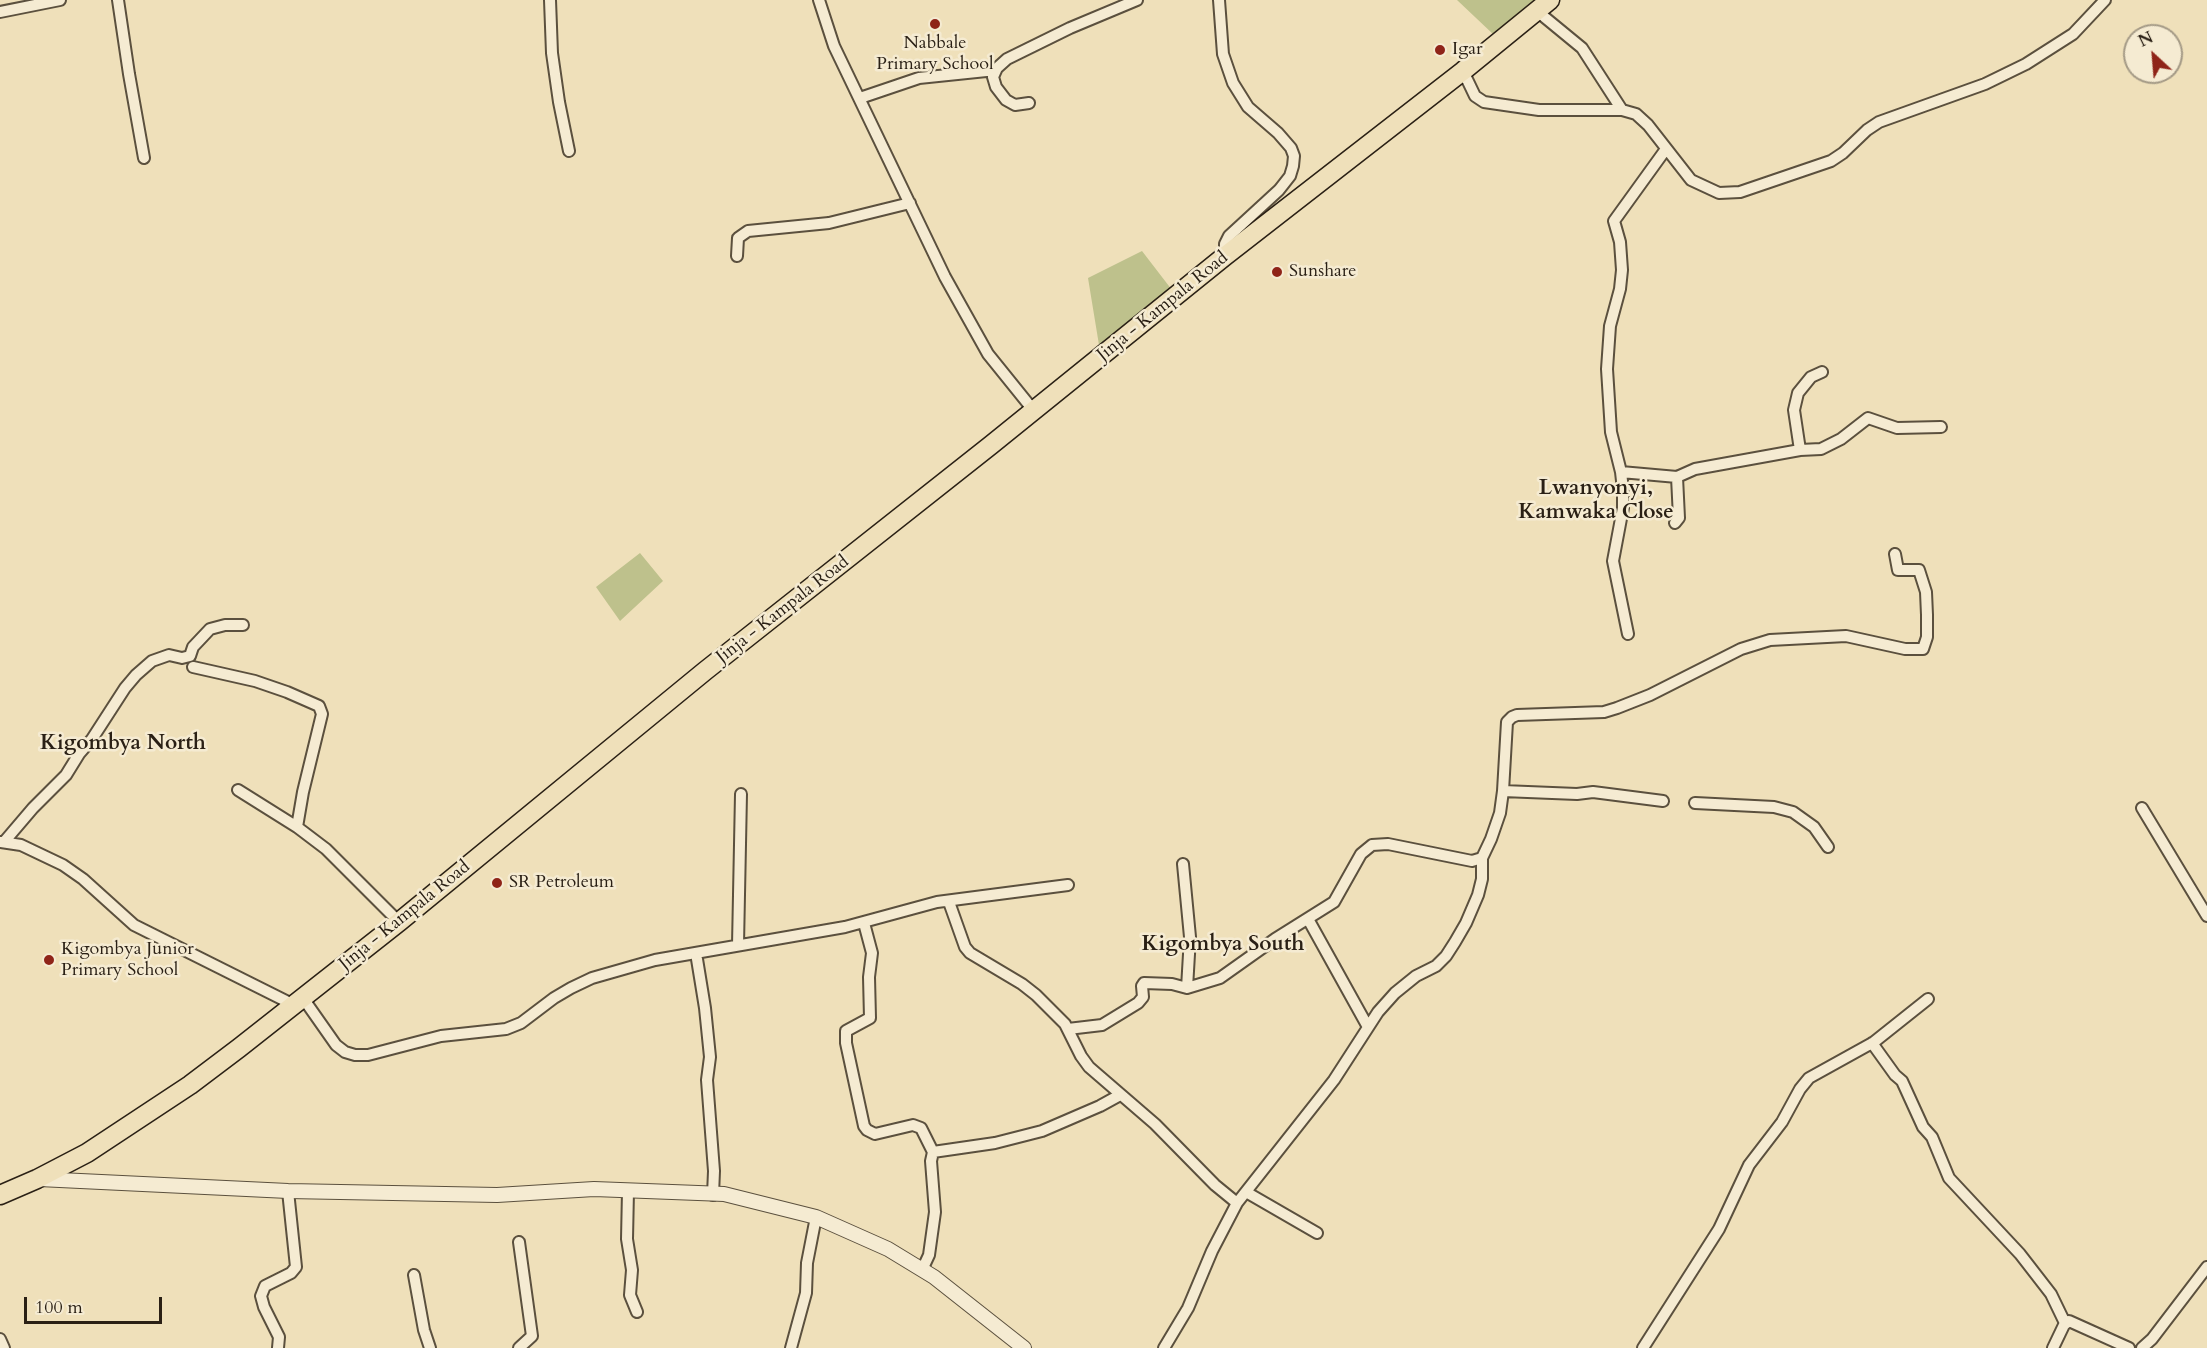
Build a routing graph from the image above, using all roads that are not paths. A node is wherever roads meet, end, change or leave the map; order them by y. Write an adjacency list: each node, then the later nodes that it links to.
1 (60, 0): 9 (street)
2 (118, 0): 17 (street)
3 (550, 0): 16 (street)
4 (819, 0): 12 (street)
5 (1137, 0): 10 (street)
6 (1219, 0): 20 (street)
7 (2105, 0): 15 (street)
8 (1543, 5): 11 (highway, Jinja - Kampala Road); 14 (street)
9 (0, 12)
10 (996, 70): 12 (street); 13 (street)
11 (1463, 71): 14 (street); 20 (highway, Jinja - Kampala Road)
12 (860, 98): 18 (street)
13 (1029, 103)
14 (1622, 110): 15 (street)
15 (1666, 149): 25 (street)
16 (569, 152)
17 (144, 158)
18 (910, 202): 19 (street); 22 (street)
19 (738, 256)
20 (1225, 256): 22 (highway, Jinja - Kampala Road)
21 (1822, 372): 24 (street)
22 (1034, 411): 47 (highway, Jinja - Kampala Road)
23 (1941, 427): 24 (street)
24 (1800, 450): 26 (street)
25 (1621, 472): 26 (street); 30 (street)
26 (1677, 477): 27 (street)
27 (1675, 523)
28 (1895, 554): 33 (street)
29 (243, 625): 39 (street)
30 (1628, 634)
31 (193, 667): 38 (street)
32 (238, 790): 38 (street)
33 (1503, 791): 35 (street); 41 (street)
34 (741, 794): 49 (street)
35 (1663, 801)
36 (1695, 803): 40 (street)
37 (2142, 807): 45 (street)
38 (297, 826): 47 (street)
39 (2, 842): 53 (street)
40 (1828, 847)
41 (1482, 858): 46 (street); 54 (street)
42 (1183, 864): 51 (street)
43 (1068, 885): 44 (street)
44 (949, 902): 48 (street); 55 (street)
45 (2207, 916)
46 (1308, 919): 51 (street); 54 (street)
47 (399, 922): 53 (highway, Jinja - Kampala Road)
48 (864, 922): 49 (street); 58 (street)
49 (738, 945): 50 (street)
50 (696, 953): 53 (street); 64 (street)
51 (1187, 988): 55 (street)
52 (1928, 999): 56 (street)
53 (298, 1001): 59 (highway, Jinja - Kampala Road)
54 (1368, 1027): 62 (street)
55 (1068, 1029): 57 (street)
56 (1872, 1043): 73 (street); 82 (street)
57 (1120, 1095): 58 (street); 65 (street)
58 (933, 1152): 70 (street)
59 (37, 1179): 60 (street); 63 (highway, Jinja - Kampala Road)
60 (288, 1191): 61 (street); 76 (street)
61 (628, 1191): 64 (street); 72 (street)
62 (1246, 1192): 65 (street); 67 (street)
63 (0, 1195)
64 (713, 1195): 66 (street)
65 (1237, 1203): 81 (street)
66 (816, 1217): 70 (street); 79 (street)
67 (1317, 1233)
68 (519, 1242): 78 (street)
69 (2207, 1267): 85 (street)
70 (922, 1270): 80 (street)
71 (414, 1275): 77 (street)
72 (637, 1312)
73 (2065, 1323): 83 (street); 84 (street)
74 (0, 1339): 75 (street)
75 (4, 1348)
76 (278, 1348)
77 (430, 1348)
78 (519, 1348)
79 (790, 1348)
80 (1024, 1348)
81 (1164, 1348)
82 (1644, 1348)
83 (2053, 1348)
84 (2129, 1348)
85 (2142, 1348)

